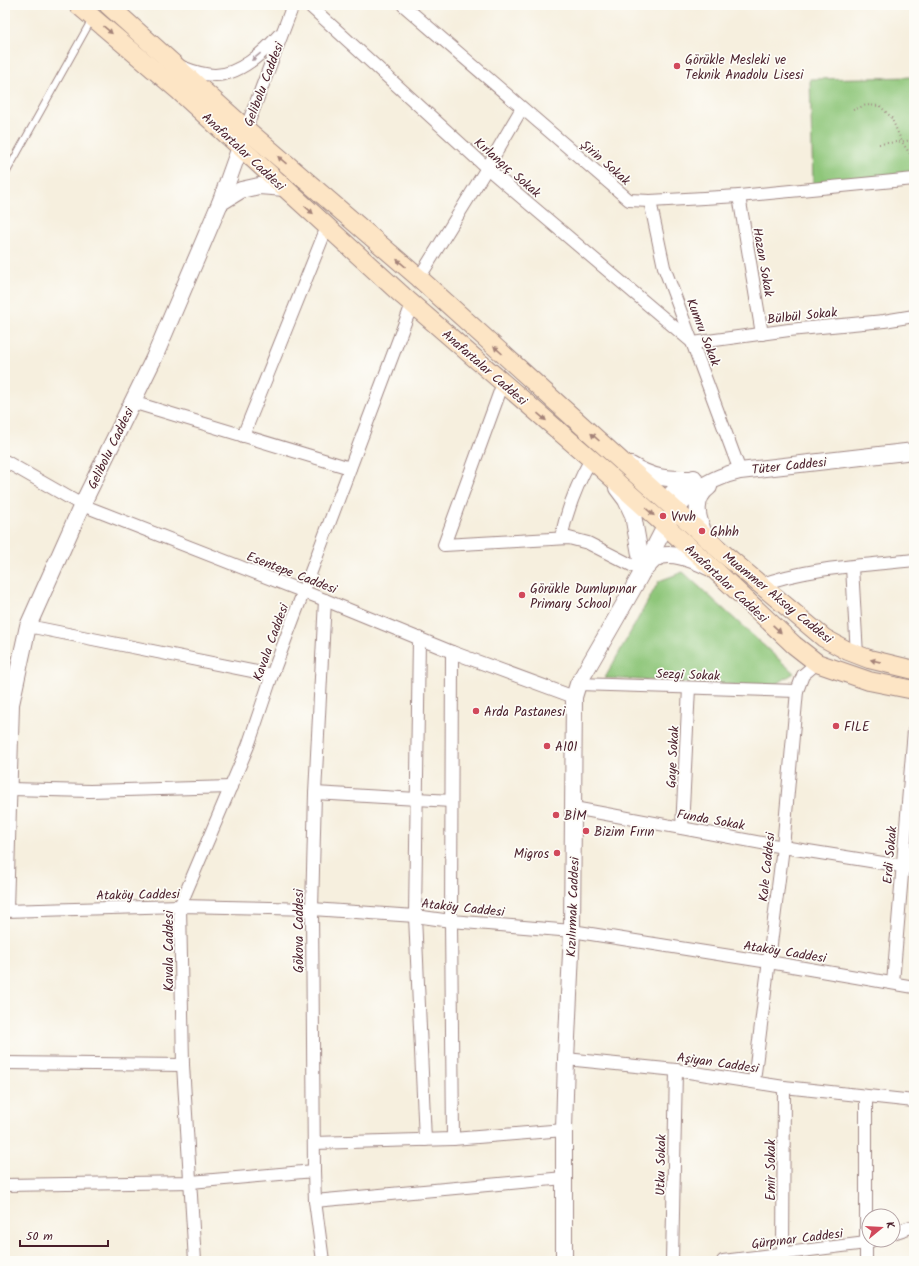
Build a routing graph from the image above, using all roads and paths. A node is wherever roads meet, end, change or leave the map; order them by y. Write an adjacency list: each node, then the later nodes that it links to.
1 (78, 5): 6 (main road, Anafartalar Caddesi)
2 (108, 5): 8 (main road, Anafartalar Caddesi)
3 (293, 5): 7 (street, Gelibolu Caddesi)
4 (309, 5): 17 (street, Kırlangıç Sokak)
5 (403, 5): 9 (street, Şirin Sokak)
6 (93, 17): 15 (main road, Anafartalar Caddesi, one-way to 15); 18 (lane)
7 (284, 30): 8 (street, one-way to 8); 11 (street, Gelibolu Caddesi)
8 (174, 64): 11 (main road, Anafartalar Caddesi)
9 (522, 108): 17 (street); 22 (street, Şirin Sokak)
10 (853, 110): 13 (path)
11 (246, 129): 15 (street, Gelibolu Caddesi); 25 (main road, Anafartalar Caddesi, one-way to 11)
12 (914, 140): 13 (path)
13 (902, 142): 14 (path); 16 (path)
14 (879, 144)
15 (240, 147): 20 (main road, Anafartalar Caddesi); 23 (street, Gelibolu Caddesi)
16 (914, 160)
17 (487, 168): 25 (street); 29 (street, Kırlangıç Sokak)
18 (5, 175)
19 (914, 179): 21 (street, Şirin Sokak)
20 (285, 188): 23 (street); 24 (main road, Anafartalar Caddesi, one-way to 24)
21 (738, 196): 22 (street, Şirin Sokak); 28 (street, Hazan Sokak)
22 (650, 202): 29 (street, Kumru Sokak)
23 (220, 204): 31 (street, Gelibolu Caddesi)
24 (327, 227): 26 (main road, Anafartalar Caddesi); 32 (street)
25 (418, 278): 34 (main road, Anafartalar Caddesi, one-way to 25)
26 (412, 304): 30 (main road, Anafartalar Caddesi); 37 (street, Kavala Caddesi)
27 (914, 316): 28 (street, Bülbül Sokak)
28 (762, 334): 29 (street, Bülbül Sokak)
29 (693, 343): 38 (street, Kumru Sokak)
30 (503, 383): 35 (main road, Anafartalar Caddesi, one-way to 35); 43 (street)
31 (132, 402): 32 (street); 40 (street, Gelibolu Caddesi)
32 (243, 436): 37 (street)
33 (914, 451): 38 (street, Tüter Caddesi)
34 (617, 457): 39 (street); 41 (main road, Anafartalar Caddesi)
35 (591, 459): 42 (main road, Anafartalar Caddesi, one-way to 42); 43 (street); 47 (street)
36 (5, 461): 40 (street, Esentepe Caddesi)
37 (350, 468): 50 (street, Kavala Caddesi)
38 (734, 472): 39 (street); 41 (street, Tüter Caddesi); 44 (street)
39 (693, 479): 41 (street)
40 (82, 505): 50 (street, Esentepe Caddesi); 52 (street, Gelibolu Caddesi)
41 (671, 505): 42 (street); 44 (main road, Muammer Aksoy Caddesi)
42 (666, 526): 47 (street); 48 (main road, Anafartalar Caddesi)
43 (562, 538): 47 (street)
44 (706, 538): 49 (main road, Muammer Aksoy Caddesi)
45 (914, 560): 46 (street)
46 (852, 567): 49 (street); 55 (street)
47 (643, 571): 48 (street); 61 (street, Kızılırmak Caddesi)
48 (718, 573): 56 (main road, Anafartalar Caddesi, one-way to 56)
49 (760, 585): 55 (main road, Muammer Aksoy Caddesi)
50 (303, 592): 51 (street, Esentepe Caddesi); 58 (street, Kavala Caddesi)
51 (326, 600): 53 (street, Esentepe Caddesi); 67 (street, Gökova Caddesi)
52 (28, 626): 58 (street); 64 (street, Gelibolu Caddesi)
53 (419, 638): 54 (street, Esentepe Caddesi); 68 (street)
54 (452, 652): 61 (street, Esentepe Caddesi); 69 (street)
55 (857, 655): 57 (main road, Muammer Aksoy Caddesi, one-way to 55)
56 (817, 663): 60 (main road, Anafartalar Caddesi); 62 (street, Kale Caddesi)
57 (914, 670)
58 (272, 675): 65 (street, Kavala Caddesi)
59 (689, 688): 61 (street, Sezgi Sokak); 62 (street, Sezgi Sokak); 71 (street, Gaye Sokak)
60 (914, 690)
61 (576, 691): 70 (street, Kızılırmak Caddesi)
62 (797, 691): 72 (street, Kale Caddesi)
63 (914, 730): 73 (street, Erdi Sokak)
64 (8, 759): 66 (street, Gelibolu Caddesi)
65 (231, 787): 66 (street); 74 (street, Kavala Caddesi)
66 (10, 789): 76 (street, Gelibolu Caddesi)
67 (315, 793): 68 (street); 75 (street, Gökova Caddesi)
68 (417, 799): 69 (street); 77 (street)
69 (451, 801): 78 (street)
70 (574, 808): 71 (street, Funda Sokak); 79 (street, Kızılırmak Caddesi)
71 (682, 828): 72 (street, Funda Sokak)
72 (783, 847): 73 (street, Funda Sokak); 80 (street, Kale Caddesi)
73 (908, 867): 81 (street, Erdi Sokak)
74 (180, 906): 75 (street, Ataköy Caddesi); 76 (street, Ataköy Caddesi); 85 (street, Kavala Caddesi)
75 (312, 909): 77 (street, Ataköy Caddesi); 94 (street, Gökova Caddesi)
76 (5, 910)
77 (415, 916): 78 (street, Ataköy Caddesi); 93 (street)
78 (451, 921): 79 (street, Ataköy Caddesi); 92 (street)
79 (572, 931): 80 (street, Ataköy Caddesi); 83 (street, Kızılırmak Caddesi)
80 (769, 962): 81 (street, Ataköy Caddesi); 87 (street, Kale Caddesi)
81 (893, 983): 82 (street, Ataköy Caddesi)
82 (914, 987)
83 (566, 1059): 86 (street, Aşiyan Caddesi); 91 (street, Kızılırmak Caddesi)
84 (5, 1063): 85 (street)
85 (183, 1065): 97 (street, Kavala Caddesi)
86 (676, 1070): 87 (street, Aşiyan Caddesi); 109 (street, Utku Sokak)
87 (754, 1081): 88 (street, Aşiyan Caddesi)
88 (784, 1086): 89 (street, Aşiyan Caddesi); 105 (street, Emir Sokak)
89 (866, 1096): 90 (street, Aşiyan Caddesi); 100 (street)
90 (914, 1101)
91 (564, 1130): 92 (street); 96 (street, Kızılırmak Caddesi)
92 (454, 1139): 93 (street)
93 (424, 1140): 94 (street)
94 (314, 1143): 95 (street, Gökova Caddesi)
95 (314, 1171): 97 (street); 99 (street, Gökova Caddesi)
96 (564, 1178): 99 (street); 108 (street, Kızılırmak Caddesi)
97 (191, 1182): 98 (street); 106 (street, Kavala Caddesi)
98 (5, 1185)
99 (315, 1202): 107 (street, Gökova Caddesi)
100 (869, 1208)
101 (914, 1226): 102 (street)
102 (901, 1230)
103 (861, 1242): 105 (street, Gürpınar Caddesi)
104 (869, 1248): 111 (street)
105 (783, 1253): 110 (street, Gürpınar Caddesi)
106 (195, 1261)
107 (323, 1261)
108 (564, 1261)
109 (672, 1261)
110 (723, 1261)
111 (866, 1261)

